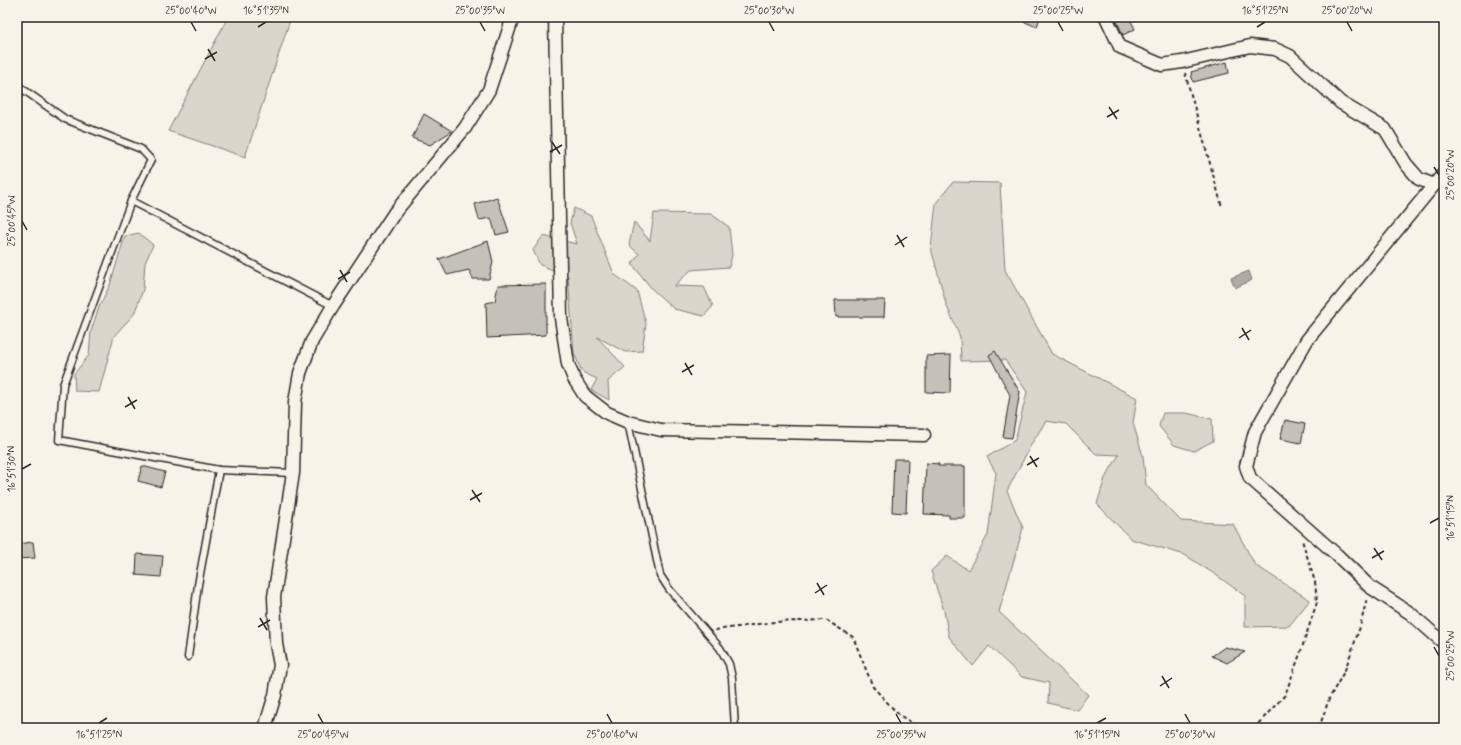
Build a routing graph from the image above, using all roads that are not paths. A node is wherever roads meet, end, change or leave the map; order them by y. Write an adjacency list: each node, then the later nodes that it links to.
1 (513, 17): 8 (street)
2 (555, 17): 9 (street)
3 (1106, 17): 6 (street)
4 (17, 85): 7 (lane)
5 (1444, 173): 6 (street)
6 (1434, 185): 13 (street)
7 (131, 201): 8 (lane); 11 (lane)
8 (333, 306): 12 (street)
9 (628, 422): 10 (street); 16 (lane)
10 (924, 434)
11 (219, 470): 12 (lane); 14 (lane)
12 (293, 473): 15 (street)
13 (1444, 643)
14 (188, 657)
15 (265, 728)
16 (735, 728)

